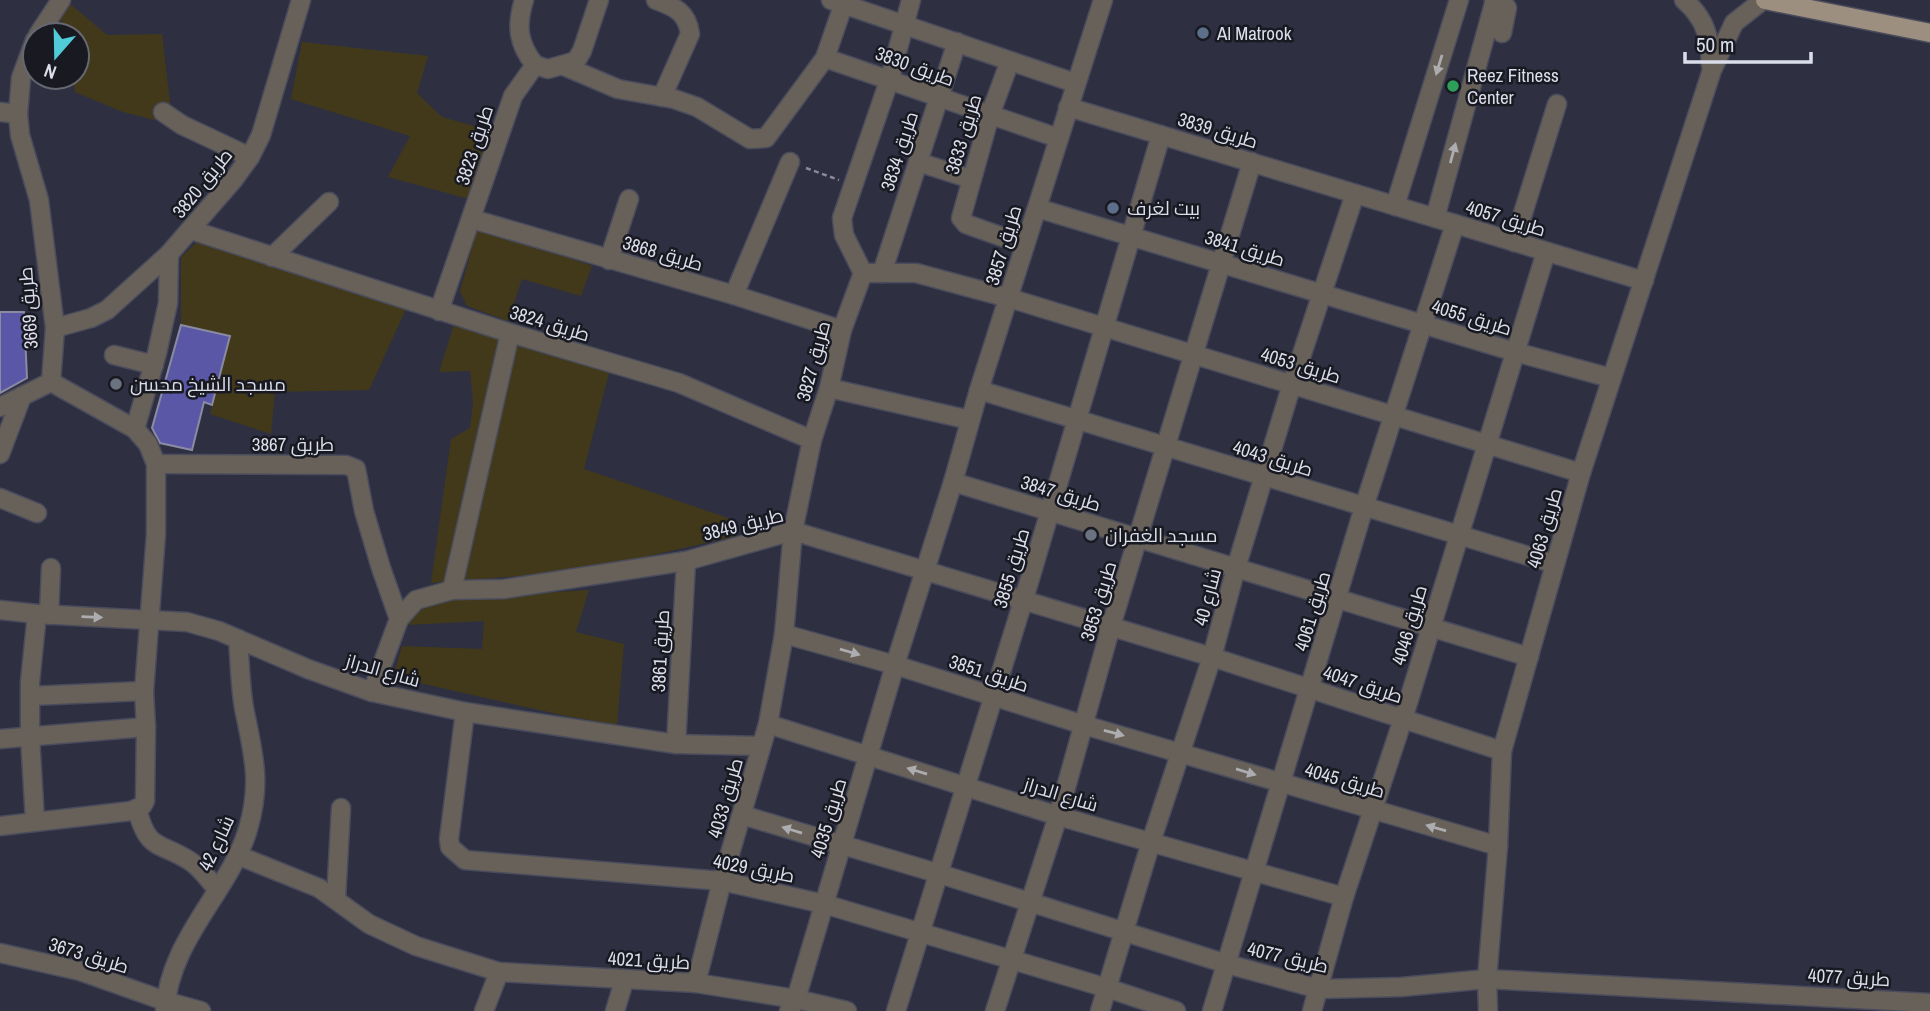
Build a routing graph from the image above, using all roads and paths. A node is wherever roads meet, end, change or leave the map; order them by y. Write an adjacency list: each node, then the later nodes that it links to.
1 (61, 0): 13 (street)
2 (524, 0): 20 (street)
3 (599, 0): 21 (street)
4 (656, 0): 26 (street)
5 (911, 0): 14 (street)
6 (1103, 0): 25 (street, طريق 3857)
7 (1458, 0): 44 (street, one-way to 44)
8 (1495, 0): 15 (street); 46 (street, one-way to 8)
9 (1684, 0): 22 (street, طريق 4063)
10 (1764, 0): 16 (main road); 22 (street, طريق 4063)
11 (297, 1): 36 (street, طريق 3820)
12 (840, 2): 14 (street); 18 (street)
13 (46, 21)
14 (905, 27): 17 (street); 24 (street)
15 (1502, 33)
16 (1930, 33)
17 (957, 42): 19 (street); 27 (street, طريق 3834)
18 (825, 58): 24 (street, طريق 3830); 26 (street)
19 (1010, 61): 25 (street); 33 (street, طريق 3833)
20 (535, 65): 21 (street); 47 (street, طريق 3823)
21 (564, 66): 26 (street)
22 (1712, 69): 60 (street, طريق 4063)
23 (21, 78): 32 (street, طريق 3669)
24 (890, 78): 27 (street, طريق 3830); 58 (street)
25 (1075, 83): 29 (street, طريق 3857)
26 (662, 97)
27 (939, 97): 33 (street, طريق 3830); 38 (street, طريق 3834)
28 (1557, 104): 51 (street)
29 (1068, 107): 34 (street, طريق 3839); 35 (street, طريق 3857)
30 (0, 112): 32 (street)
31 (163, 112): 36 (street)
32 (18, 114): 67 (street, طريق 3669)
33 (990, 115): 35 (street, طريق 3830); 40 (street, طريق 3833)
34 (1161, 135): 39 (street, طريق 3839); 50 (street, طريق 3855)
35 (1058, 138): 45 (street, طريق 3857)
36 (250, 158): 49 (street, طريق 3820)
37 (790, 162): 62 (street)
38 (918, 162): 40 (street); 59 (street, طريق 3834)
39 (1252, 162): 41 (street, طريق 3839); 57 (street, طريق 3853)
40 (971, 179): 52 (street, طريق 3833)
41 (1355, 194): 44 (street, طريق 4057); 61 (street, شارع 40)
42 (629, 199): 56 (street)
43 (329, 202): 55 (street)
44 (1395, 206): 46 (street, طريق 4057)
45 (1037, 208): 50 (street, طريق 3841); 52 (street, طريق 3857)
46 (1435, 218): 48 (street, طريق 4057)
47 (472, 219): 56 (street, طريق 3868); 64 (street, طريق 3823)
48 (1455, 224): 51 (street, طريق 4057); 65 (street, طريق 4061)
49 (191, 230): 54 (street, طريق 3820); 55 (street, طريق 3824)
50 (1131, 236): 57 (street, طريق 3841); 66 (street, طريق 3855)
51 (1514, 242): 53 (street, طريق 4057)
52 (1025, 245): 63 (street, طريق 3857)
53 (1546, 251): 60 (street, طريق 4057); 70 (street, طريق 4046)
54 (169, 254): 67 (street, طريق 3820); 73 (street)
55 (272, 257): 64 (street, طريق 3824)
56 (609, 260): 62 (street, طريق 3868)
57 (1223, 263): 61 (street, طريق 3841); 71 (street, طريق 3853)
58 (863, 273): 59 (street, طريق 4053); 68 (street, طريق 3827)
59 (881, 273): 63 (street, طريق 4053)
60 (1644, 281): 74 (street, طريق 4063)
61 (1321, 293): 65 (street, طريق 4055); 76 (street, شارع 40)
62 (734, 295): 68 (street, طريق 3868)
63 (1009, 298): 66 (street, طريق 4053); 78 (street, طريق 3857)
64 (439, 311): 69 (street, طريق 3824)
65 (1422, 324): 70 (street, طريق 4055); 81 (street, طريق 4061)
66 (1105, 327): 71 (street, طريق 4053); 83 (street, طريق 3855)
67 (55, 328): 75 (street, طريق 3669)
68 (842, 330): 77 (street, طريق 3827)
69 (510, 333): 85 (street, طريق 3824); 105 (street)
70 (1515, 352): 74 (street, طريق 4055); 86 (street, طريق 4046)
71 (1194, 353): 76 (street, طريق 4053); 87 (street, طريق 3853)
72 (114, 355): 73 (street)
73 (154, 365): 84 (street)
74 (1612, 378): 90 (street, طريق 4063)
75 (51, 382): 79 (street); 84 (street)
76 (1292, 384): 81 (street, طريق 4053); 91 (street, شارع 40)
77 (829, 388): 82 (street); 85 (street, طريق 3827)
78 (979, 390): 82 (street, طريق 3857); 83 (street, طريق 4043)
79 (22, 396): 80 (street); 88 (street)
80 (0, 407)
81 (1392, 416): 86 (street, طريق 4053); 94 (street, طريق 4061)
82 (970, 420): 92 (street, طريق 3857)
83 (1077, 420): 87 (street, طريق 4043); 95 (street, طريق 3855)
84 (135, 429): 89 (street)
85 (812, 440): 97 (street, طريق 3827)
86 (1487, 444): 90 (street, طريق 4053); 98 (street, طريق 4046)
87 (1167, 447): 91 (street, طريق 4043); 99 (street, طريق 3853)
88 (0, 454)
89 (156, 464): 110 (street, طريق 3867); 111 (street)
90 (1581, 473): 101 (street, طريق 4063)
91 (1264, 477): 94 (street, طريق 4043); 103 (street, شارع 40)
92 (953, 482): 95 (street, طريق 3847); 104 (street, طريق 3857)
93 (0, 498): 96 (street)
94 (1364, 507): 98 (street, طريق 4043); 107 (street, طريق 4061)
95 (1050, 512): 99 (street, طريق 3847); 106 (street, طريق 3855)
96 (37, 513)
97 (793, 531): 100 (street, طريق 3849); 104 (street, طريق 3849); 114 (street, طريق 3827)
98 (1458, 535): 101 (street, طريق 4043); 113 (street, طريق 4046)
99 (1138, 538): 103 (street, طريق 3847); 112 (street, طريق 3853)
100 (685, 561): 105 (street, طريق 3849); 131 (street, طريق 3861)
101 (1555, 564): 117 (street, طريق 4063)
102 (51, 568): 109 (street)
103 (1236, 568): 107 (street, طريق 3847); 116 (street, شارع 40)
104 (925, 569): 106 (street, طريق 3849); 118 (street, طريق 3857)
105 (452, 590): 110 (street, طريق 3849)
106 (1024, 599): 112 (street, طريق 3849); 123 (street, طريق 3855)
107 (1338, 600): 113 (street, طريق 3847); 119 (street, طريق 4061)
108 (0, 610): 109 (street, شارع الدراز)
109 (43, 615): 111 (street, شارع الدراز, one-way to 111); 122 (street)
110 (399, 619): 121 (street)
111 (149, 620): 115 (street, شارع الدراز); 120 (street)
112 (1111, 626): 116 (street, طريق 3849); 127 (street, طريق 3853)
113 (1430, 629): 117 (street, طريق 3847); 125 (street, طريق 4046)
114 (784, 634): 118 (street, طريق 3851, one-way to 118); 126 (street, طريق 3827)
115 (238, 639): 121 (street, شارع الدراز); 148 (street, شارع 42)
116 (1212, 657): 119 (street, طريق 4047); 133 (street, شارع 40)
117 (1530, 657): 134 (street, طريق 4063)
118 (895, 665): 123 (street, طريق 3851); 135 (street, طريق 3857)
119 (1310, 689): 125 (street, طريق 4047); 136 (street, طريق 4061)
120 (144, 691): 122 (street); 128 (street)
121 (372, 692): 124 (street, شارع الدراز)
122 (30, 696): 129 (street)
123 (994, 697): 127 (street, طريق 3851); 137 (street, طريق 3855)
124 (465, 712): 131 (street, شارع الدراز); 151 (street, طريق 4029)
125 (1403, 719): 134 (street, طريق 4047); 140 (street, طريق 4046)
126 (768, 724): 132 (street, طريق 3827); 135 (street, شارع الدراز)
127 (1084, 725): 133 (street, طريق 3851, one-way to 133); 142 (street, طريق 3853)
128 (146, 727): 129 (street); 138 (street)
129 (30, 737): 130 (street); 143 (street)
130 (0, 738)
131 (676, 744): 132 (street, شارع الدراز)
132 (761, 746): 141 (street, طريق 4033)
133 (1181, 751): 136 (street, طريق 4045, one-way to 136); 145 (street, شارع 40)
134 (1502, 751): 147 (street, طريق 4063)
135 (868, 756): 137 (street, شارع الدراز, one-way to 135); 146 (street, طريق 4035)
136 (1282, 783): 140 (street, طريق 4045); 149 (street, طريق 4061)
137 (966, 786): 142 (street, شارع الدراز); 150 (street, طريق 3855)
138 (140, 808): 143 (street); 152 (street)
139 (341, 808): 154 (street)
140 (1374, 810): 147 (street, طريق 4045, one-way to 140); 153 (street, طريق 4046)
141 (742, 815): 146 (street, طريق 4077, one-way to 141); 151 (street, طريق 4033)
142 (1058, 816): 145 (street, شارع الدراز); 155 (street, طريق 3853)
143 (35, 821): 144 (street)
144 (2, 822)
145 (1151, 842): 149 (street, شارع الدراز); 157 (street, شارع 40)
146 (842, 846): 150 (street, طريق 4077); 156 (street, طريق 4035)
147 (1498, 846): 163 (street, طريق 4063)
148 (237, 855): 152 (street, شارع 42); 154 (street, طريق 4021)
149 (1255, 871): 153 (street, شارع الدراز); 161 (street, طريق 4061)
150 (940, 874): 155 (street, طريق 4077); 158 (street, طريق 3855)
151 (722, 881): 156 (street, طريق 4029); 165 (street, طريق 4033)
152 (217, 890): 170 (street, شارع 42)
153 (1344, 897): 167 (street, طريق 4046)
154 (336, 899): 162 (street, طريق 4021)
155 (1030, 902): 157 (street, طريق 4077); 160 (street, طريق 3853)
156 (824, 904): 158 (street, طريق 4029); 169 (street, طريق 4035)
157 (1124, 930): 161 (street, طريق 4077); 166 (street, شارع 40)
158 (920, 932): 160 (street, طريق 4029); 175 (street, طريق 3855)
159 (0, 953): 170 (street, طريق 3673)
160 (1012, 959): 166 (street, طريق 4029); 176 (street, طريق 3853)
161 (1227, 964): 167 (street, طريق 4077); 179 (street, طريق 4061)
162 (499, 972): 164 (street, طريق 4021); 172 (street)
163 (1486, 979): 167 (street, طريق 4077); 168 (street, طريق 4077); 181 (street, طريق 4063)
164 (624, 981): 165 (street, طريق 4021); 173 (street)
165 (696, 983): 169 (street, طريق 4021)
166 (1107, 988): 177 (street, شارع 40); 178 (street, طريق 4029)
167 (1319, 989): 180 (street, طريق 4046)
168 (1930, 1003)
169 (793, 1005): 174 (street, طريق 4021)
170 (165, 1006): 171 (street, طريق 3673)
171 (201, 1011)
172 (484, 1011)
173 (615, 1011)
174 (846, 1011)
175 (896, 1011)
176 (995, 1011)
177 (1100, 1011)
178 (1176, 1011)
179 (1212, 1011)
180 (1312, 1011)
181 (1488, 1011)

